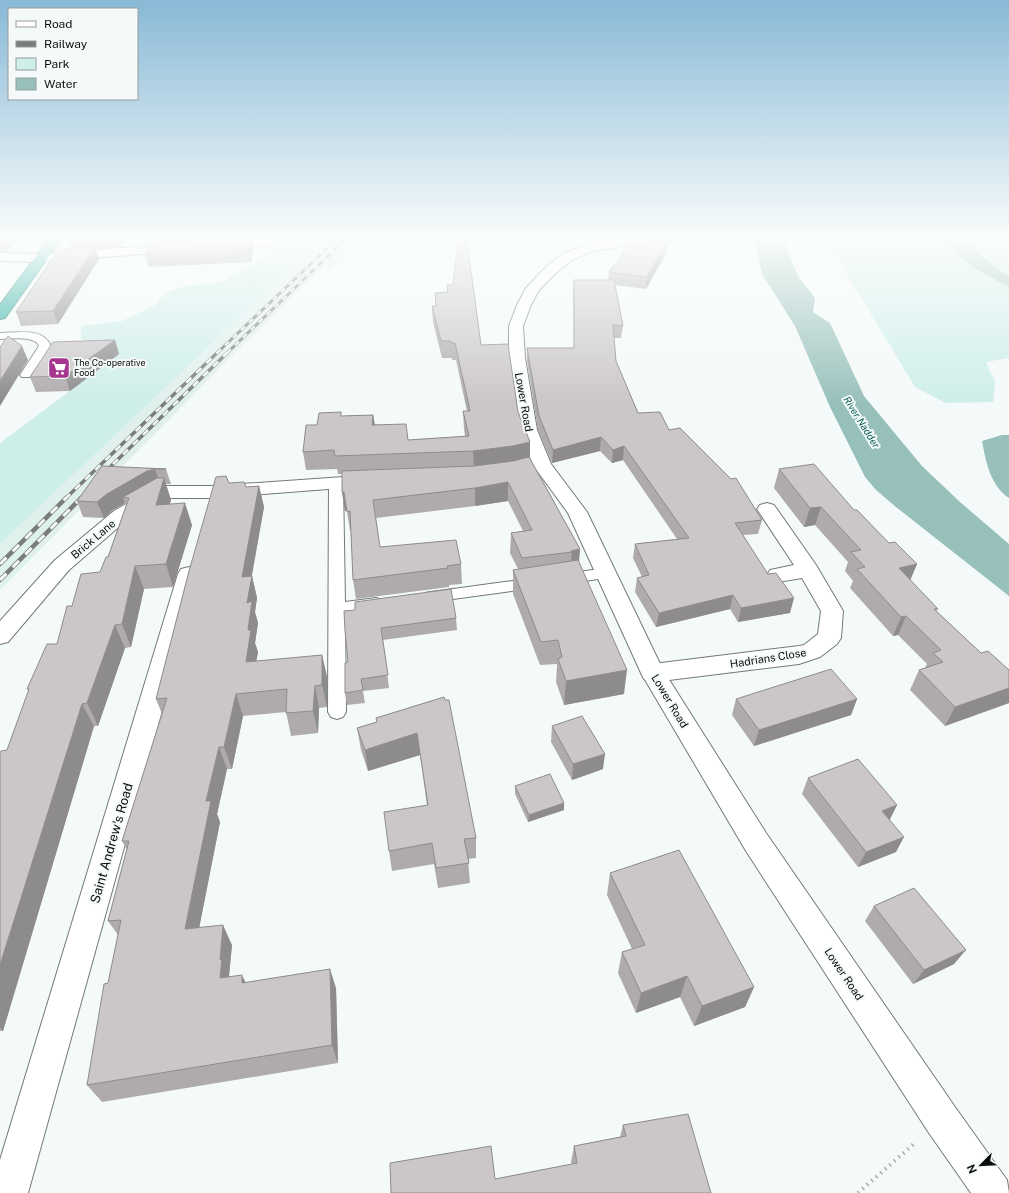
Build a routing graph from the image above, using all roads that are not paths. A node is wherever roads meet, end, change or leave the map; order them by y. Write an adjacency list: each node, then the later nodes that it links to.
1 (17, 292): 3 (highway)
2 (531, 292): 11 (street, Lower Road)
3 (0, 315)
4 (0, 336): 5 (lane)
5 (26, 375)
6 (390, 480): 7 (street, Brick Lane)
7 (336, 482): 15 (lane); 16 (street, Brick Lane)
8 (767, 509): 10 (street, Hadrians Close)
9 (195, 553): 19 (street, Saint Andrew's Road)
10 (808, 570): 12 (street); 17 (street, Hadrians Close)
11 (607, 573): 13 (lane); 17 (street, Lower Road)
12 (778, 575)
13 (414, 599)
14 (391, 602): 15 (lane)
15 (337, 609): 18 (lane)
16 (0, 636)
17 (653, 673): 20 (street, Lower Road)
18 (337, 712)
19 (9, 1193)
20 (994, 1193)

